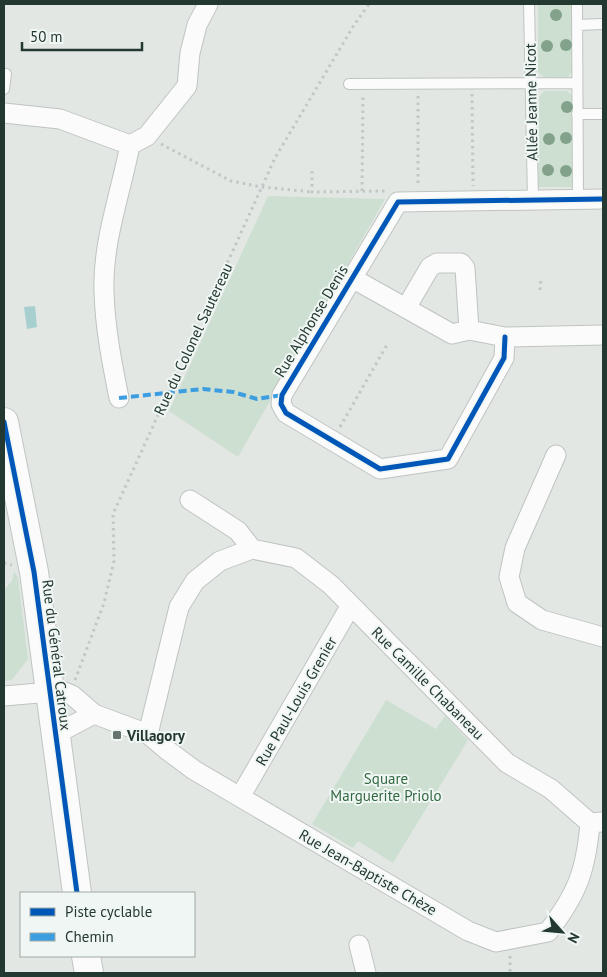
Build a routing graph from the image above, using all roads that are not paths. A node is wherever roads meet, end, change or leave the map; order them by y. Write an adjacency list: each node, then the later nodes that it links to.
1 (208, 4): 14 (street)
2 (529, 4): 9 (lane, Allée Jeanne Nicot)
3 (577, 4): 5 (lane)
4 (603, 24): 5 (lane)
5 (577, 25): 7 (lane)
6 (6, 74): 10 (lane)
7 (577, 83): 9 (lane); 12 (lane)
8 (349, 84): 9 (lane)
9 (530, 84): 17 (lane, Allée Jeanne Nicot)
10 (4, 89)
11 (4, 113): 14 (street)
12 (577, 114): 13 (lane); 15 (lane)
13 (603, 114)
14 (130, 145): 23 (street)
15 (578, 199): 16 (street, Rue Alphonse Denis); 17 (street, Rue Alphonse Denis)
16 (603, 199)
17 (533, 200): 18 (street, Rue Alphonse Denis)
18 (352, 278): 19 (street); 22 (street, Rue Alphonse Denis)
19 (406, 308): 20 (street); 20 (street)
20 (469, 330): 22 (street)
21 (603, 335): 22 (street)
22 (505, 337)
23 (119, 398)
24 (4, 422): 30 (street, Rue du Général Catroux)
25 (556, 455): 29 (street)
26 (190, 500): 27 (street)
27 (252, 548): 28 (street, Rue Camille Chabaneau); 33 (street)
28 (351, 605): 35 (street, Rue Paul-Louis Grenier); 36 (street, Rue Camille Chabaneau)
29 (603, 637)
30 (60, 693): 31 (street); 32 (street, Rue Jean-Baptiste Chèze); 34 (street, Rue du Général Catroux)
31 (4, 696)
32 (94, 714): 33 (street, Rue Jean-Baptiste Chèze); 34 (street)
33 (148, 734): 35 (street, Rue Jean-Baptiste Chèze)
34 (54, 735): 37 (street, Rue du Général Catroux)
35 (240, 797): 36 (street, Rue Jean-Baptiste Chèze)
36 (597, 823)
37 (77, 892)
38 (358, 945): 39 (street)
39 (366, 973)

